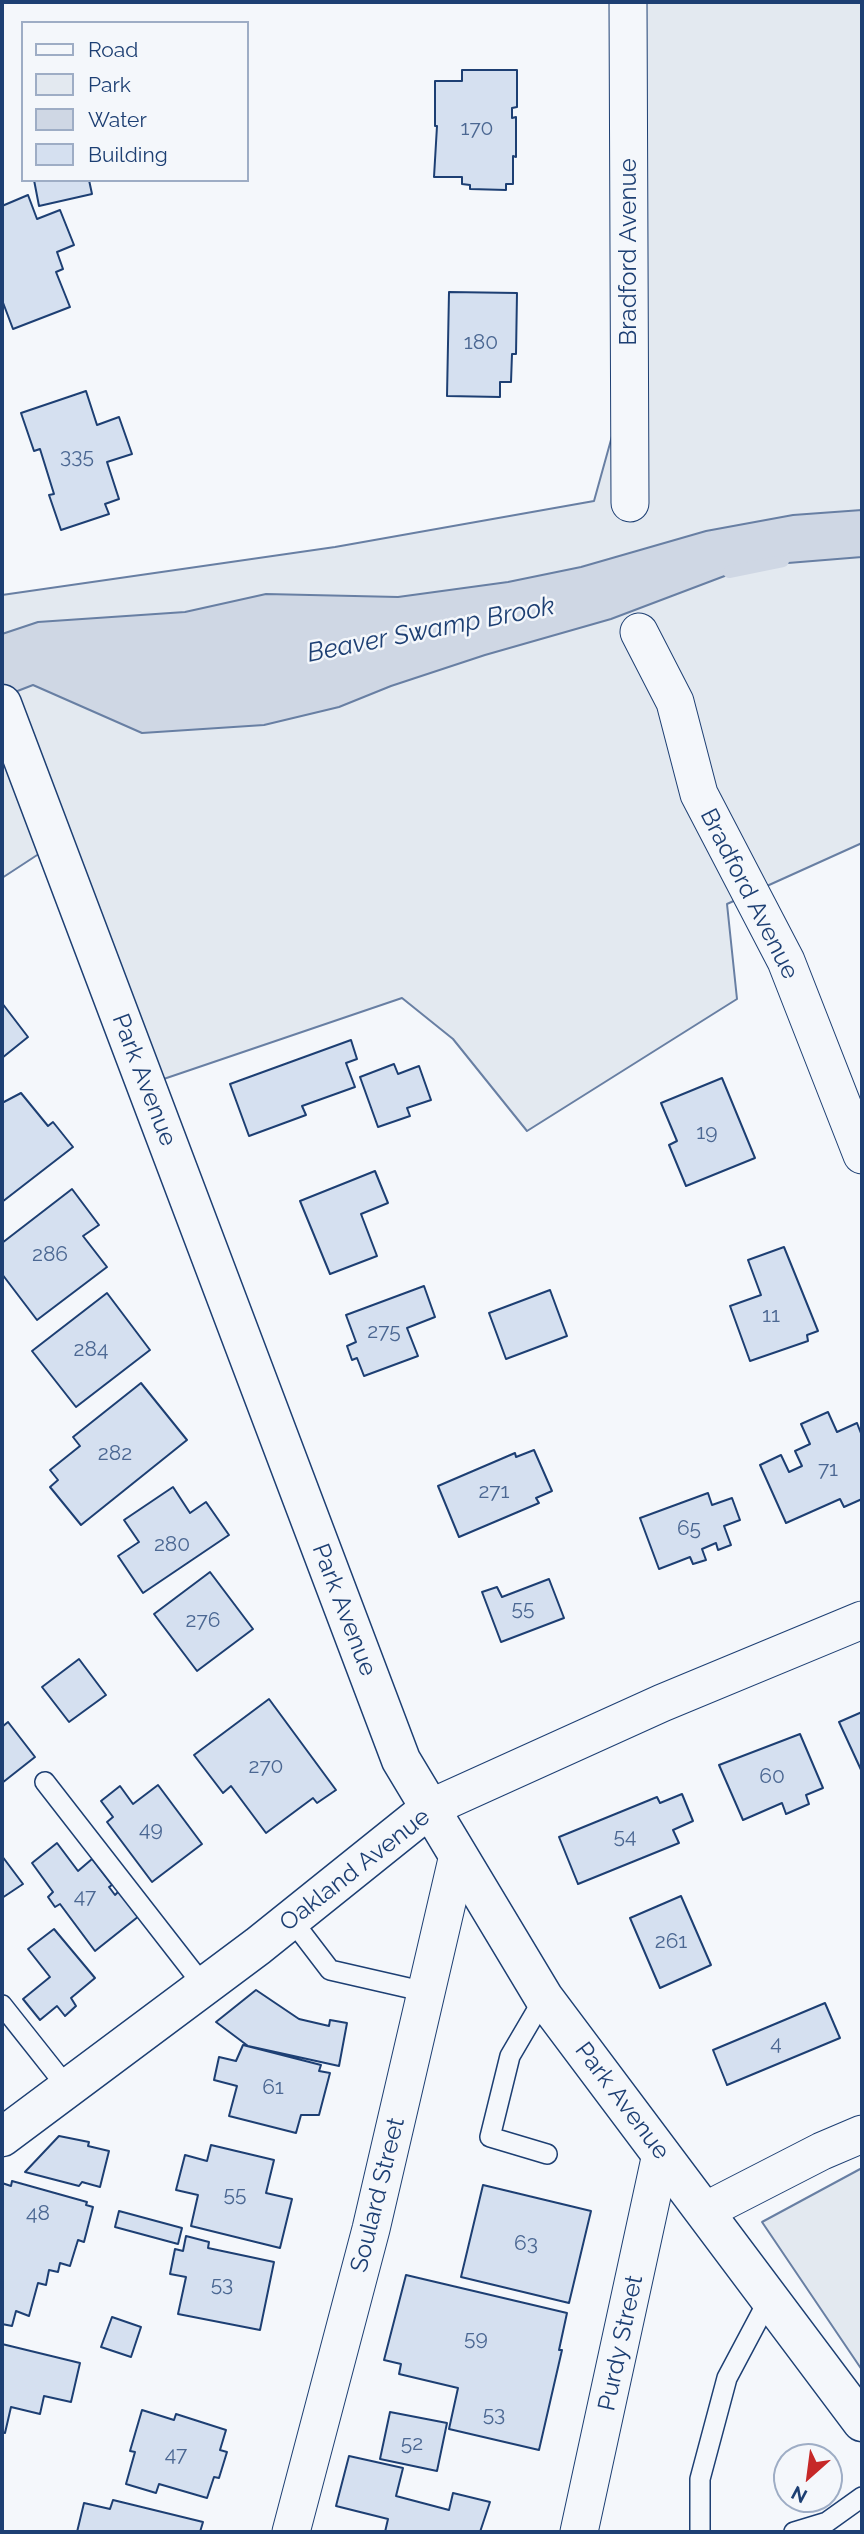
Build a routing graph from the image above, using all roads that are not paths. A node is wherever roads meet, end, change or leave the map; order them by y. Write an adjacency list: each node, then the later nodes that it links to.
1 (628, 2): 2 (street, Bradford Avenue)
2 (630, 503)
3 (639, 632): 5 (street, Bradford Avenue)
4 (4, 709): 8 (street, Park Avenue)
5 (862, 1155)
6 (862, 1620): 8 (street, Oakland Avenue)
7 (45, 1782): 11 (lane)
8 (430, 1808): 9 (street, Park Avenue); 10 (street, Oakland Avenue)
9 (458, 1855): 12 (street, Soulard Street); 13 (street, Park Avenue)
10 (291, 1919): 11 (street, Oakland Avenue); 12 (lane)
11 (202, 1985): 15 (street, Oakland Avenue)
12 (426, 1992): 24 (street, Soulard Street)
13 (544, 1998): 18 (lane); 19 (street, Park Avenue)
14 (2, 2006): 15 (lane)
15 (67, 2087): 17 (street, Oakland Avenue)
16 (862, 2134): 20 (street)
17 (2, 2137)
18 (547, 2154)
19 (661, 2154): 20 (street, Park Avenue); 25 (street, Purdy Street)
20 (707, 2210): 21 (street, Park Avenue)
21 (770, 2297): 22 (street, Park Avenue); 26 (lane)
22 (862, 2422)
23 (862, 2497): 27 (lane)
24 (291, 2532)
25 (579, 2532)
26 (700, 2532)
27 (794, 2532)

